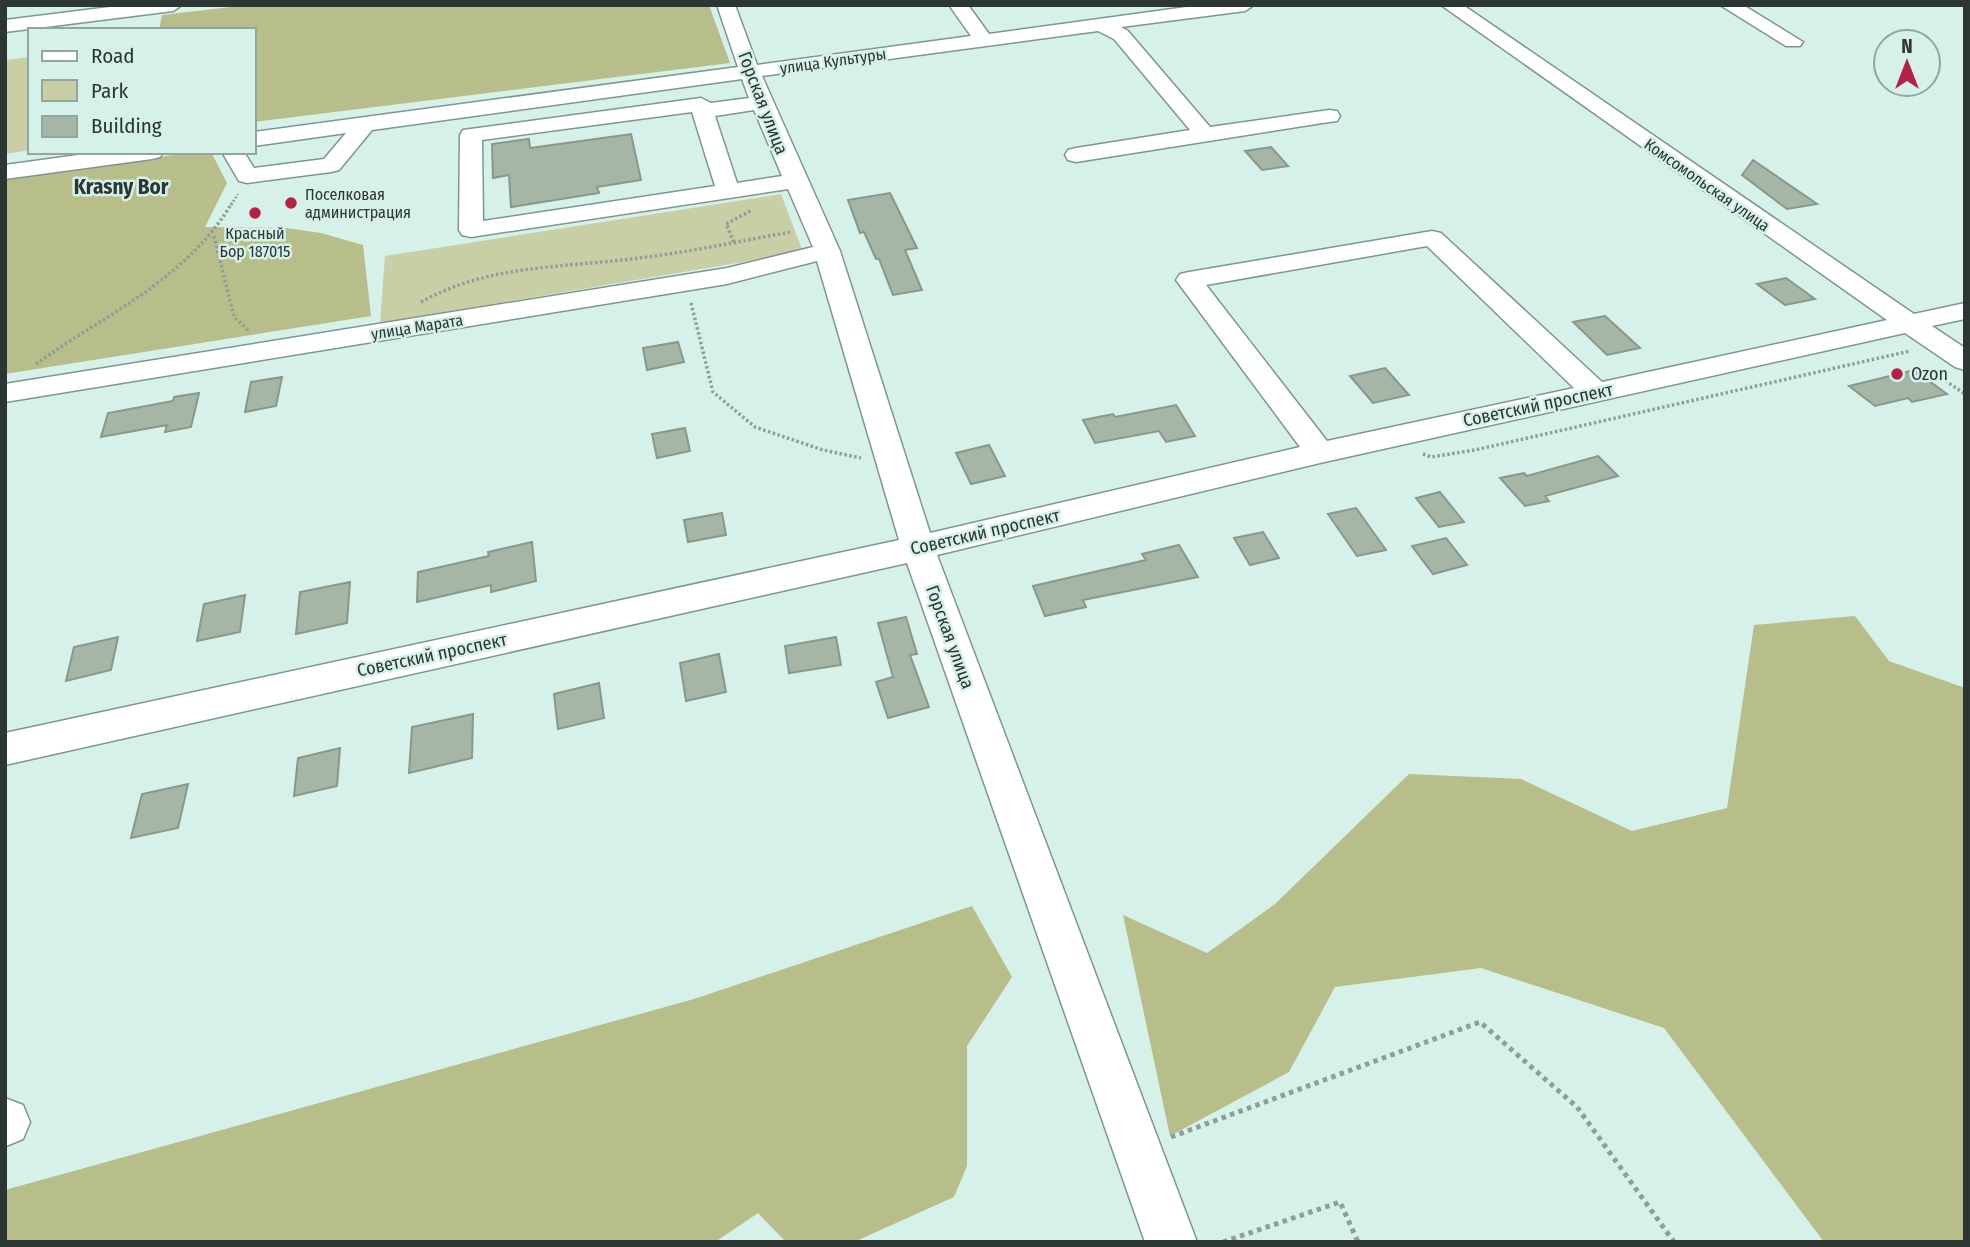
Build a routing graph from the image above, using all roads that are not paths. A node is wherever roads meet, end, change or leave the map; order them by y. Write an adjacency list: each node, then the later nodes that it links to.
1 (173, 5): 8 (street)
2 (726, 5): 11 (street, Горская улица)
3 (958, 5): 9 (street)
4 (1450, 5): 26 (street, Комсомольская улица)
5 (1729, 5): 10 (street)
6 (1234, 6): 7 (street, улица Культуры)
7 (1102, 25): 9 (street, улица Культуры); 16 (street)
8 (5, 26)
9 (984, 41): 11 (street, улица Культуры)
10 (1793, 41)
11 (750, 73): 12 (street, Горская улица); 15 (street, улица Культуры)
12 (761, 103): 13 (street); 22 (street, Горская улица)
13 (703, 111): 23 (street); 23 (street)
14 (1329, 116): 16 (street)
15 (358, 132): 17 (street, улица Культуры); 19 (street)
16 (1205, 134): 20 (street)
17 (256, 139)
18 (137, 154): 21 (street)
19 (233, 154)
20 (1076, 155)
21 (5, 172)
22 (795, 181): 23 (street); 24 (street, Горская улица)
23 (728, 191)
24 (827, 251): 29 (street, улица Марата); 31 (street, Горская улица)
25 (1965, 312): 26 (street, Советский проспект)
26 (1907, 338): 27 (street, Комсомольская улица); 28 (street, Советский проспект)
27 (1965, 362)
28 (1597, 392): 30 (street, Советский проспект); 30 (street)
29 (5, 393)
30 (1320, 453): 31 (street, Советский проспект)
31 (918, 548): 32 (street, Советский проспект); 33 (street, Горская улица)
32 (5, 749)
33 (1171, 1242)

